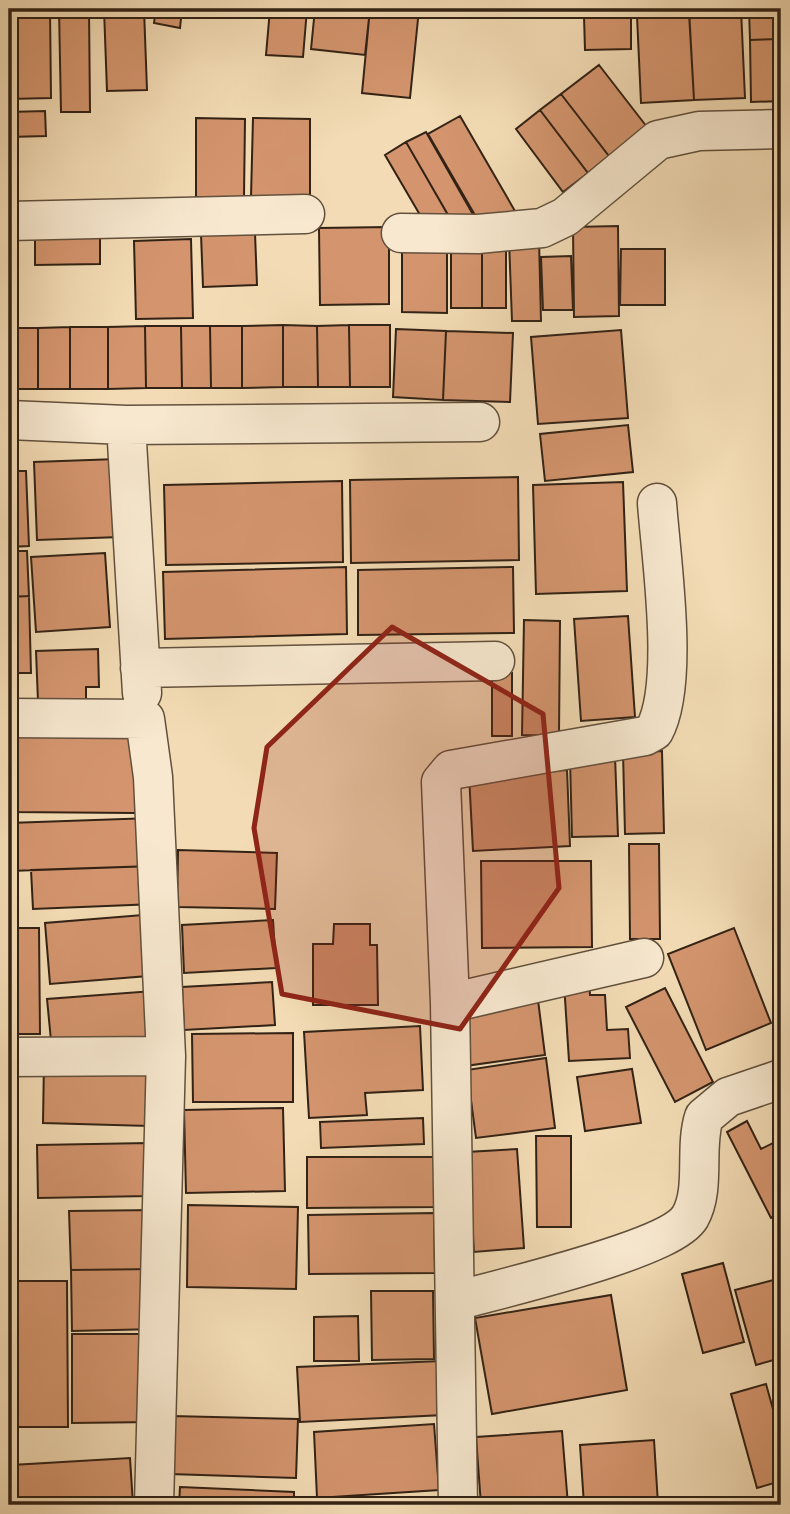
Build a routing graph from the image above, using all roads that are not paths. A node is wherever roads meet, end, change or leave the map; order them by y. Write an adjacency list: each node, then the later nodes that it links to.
1 (781, 129): 4 (street)
2 (305, 214): 3 (street)
3 (9, 220)
4 (401, 233)
5 (9, 420): 7 (street)
6 (480, 422): 7 (street)
7 (126, 425): 10 (street)
8 (657, 503): 14 (street)
9 (495, 660): 10 (street)
10 (140, 668): 12 (street)
11 (9, 718): 12 (street)
12 (145, 719): 15 (street)
13 (644, 958): 14 (street)
14 (450, 1003): 18 (street)
15 (166, 1056): 16 (street); 19 (street)
16 (9, 1057)
17 (781, 1079): 18 (street)
18 (456, 1301): 20 (street)
19 (154, 1505)
20 (458, 1505)

